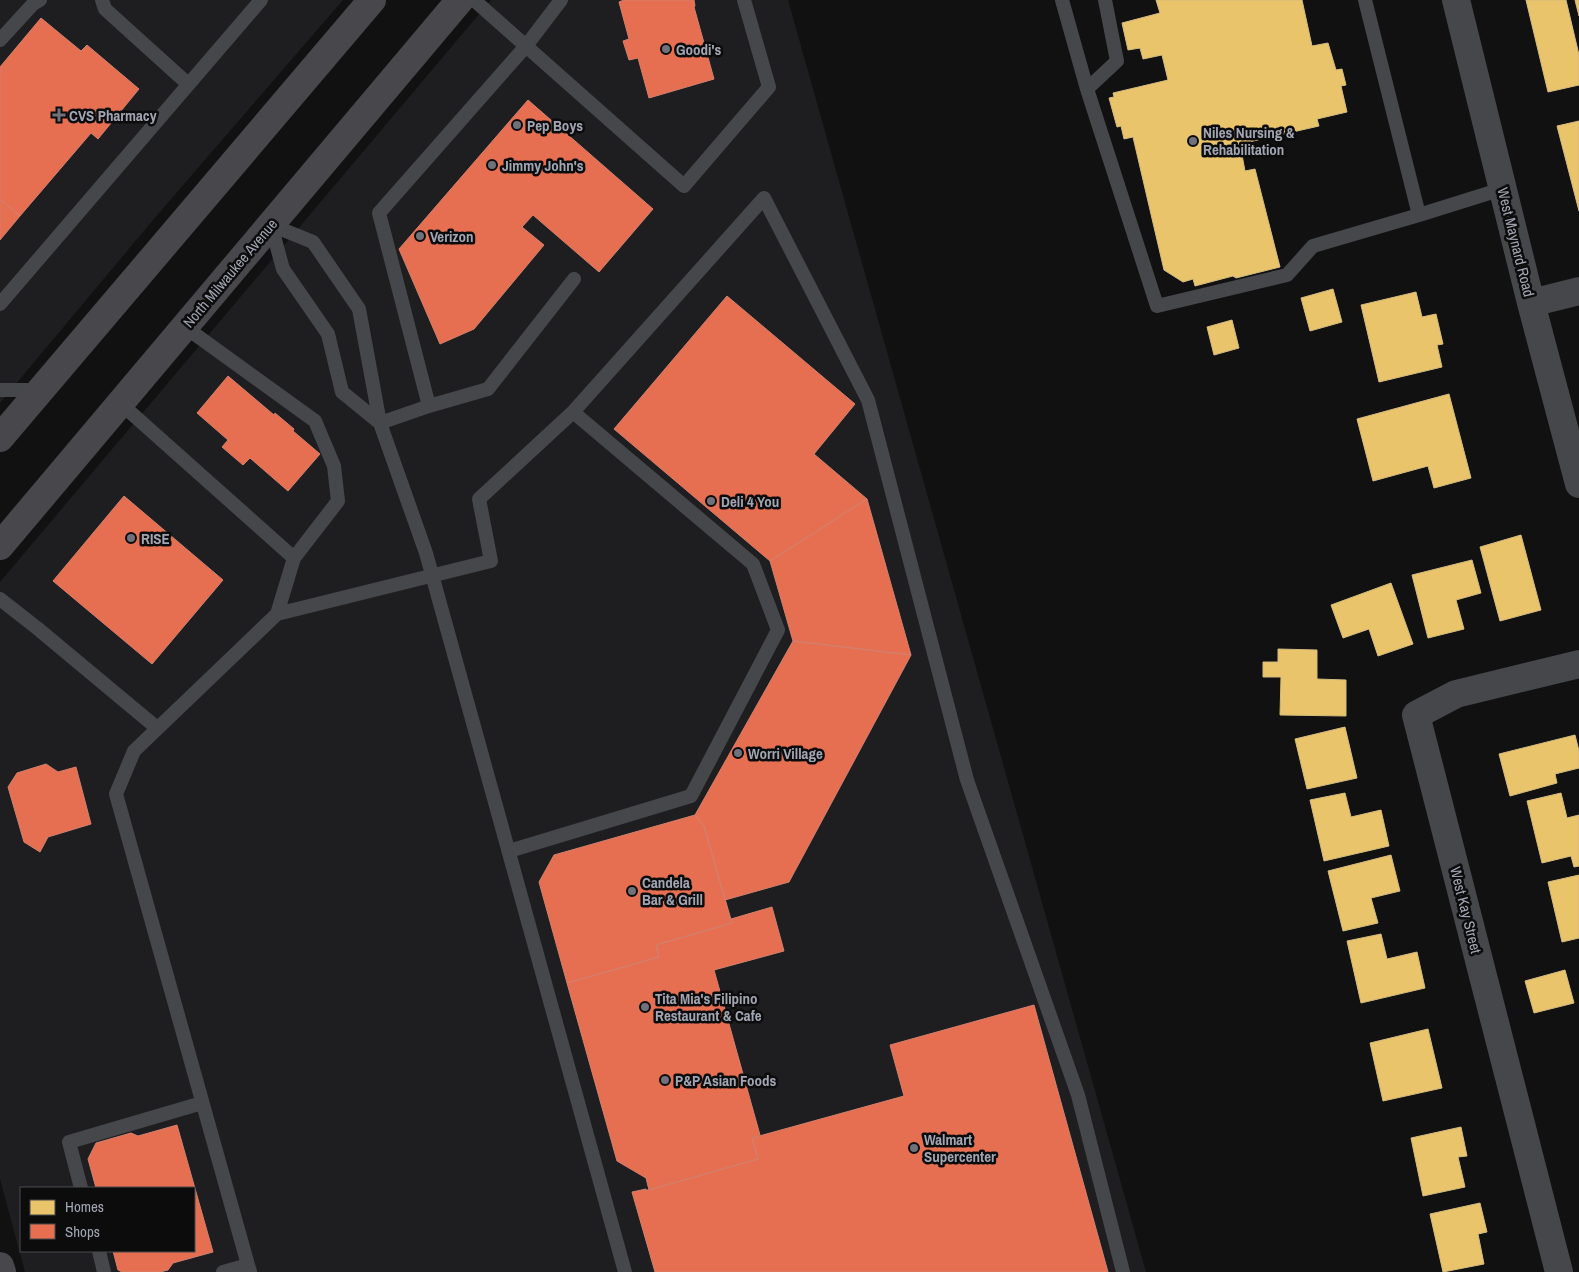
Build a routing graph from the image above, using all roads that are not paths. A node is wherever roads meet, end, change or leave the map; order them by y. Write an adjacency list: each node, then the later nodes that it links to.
1 (40, 0): 13 (lane)
2 (102, 0): 15 (lane)
3 (261, 0): 15 (lane)
4 (372, 0): 26 (main road)
5 (460, 0): 19 (main road, North Milwaukee Avenue)
6 (474, 0): 14 (lane)
7 (561, 0): 14 (lane)
8 (744, 0): 14 (lane)
9 (1062, 0): 16 (lane)
10 (1105, 0): 16 (lane)
11 (1365, 0): 18 (lane)
12 (1456, 0): 17 (street, West Maynard Road)
13 (0, 40)
14 (526, 46): 28 (lane)
15 (188, 84): 23 (lane)
16 (1088, 89): 18 (lane)
17 (1502, 188): 18 (lane); 22 (street, West Maynard Road)
18 (1418, 215)
19 (271, 225): 24 (main road, North Milwaukee Avenue); 30 (lane); 30 (lane)
20 (574, 279): 28 (lane)
21 (1579, 291): 22 (street)
22 (1531, 303): 32 (street, West Maynard Road)
23 (0, 304)
24 (185, 327): 27 (main road, North Milwaukee Avenue); 34 (lane)
25 (0, 390): 26 (lane)
26 (40, 390): 31 (main road)
27 (120, 404): 33 (main road, North Milwaukee Avenue); 34 (lane)
28 (429, 406): 30 (lane)
29 (573, 412): 35 (lane); 40 (lane); 50 (lane)
30 (380, 422): 35 (lane)
31 (0, 438)
32 (1579, 484)
33 (0, 546)
34 (294, 558): 37 (lane)
35 (432, 575): 37 (lane); 40 (lane)
36 (0, 599): 39 (lane)
37 (276, 614): 39 (lane)
38 (1579, 664): 51 (street, West Kay Street)
39 (157, 728): 41 (lane)
40 (509, 851): 49 (lane)
41 (202, 1103): 42 (lane); 45 (lane)
42 (81, 1187)
43 (99, 1252): 47 (lane)
44 (0, 1266): 46 (main road)
45 (249, 1268): 48 (lane)
46 (2, 1272)
47 (104, 1272)
48 (223, 1272)
49 (625, 1272)
50 (1123, 1272)
51 (1559, 1272)

